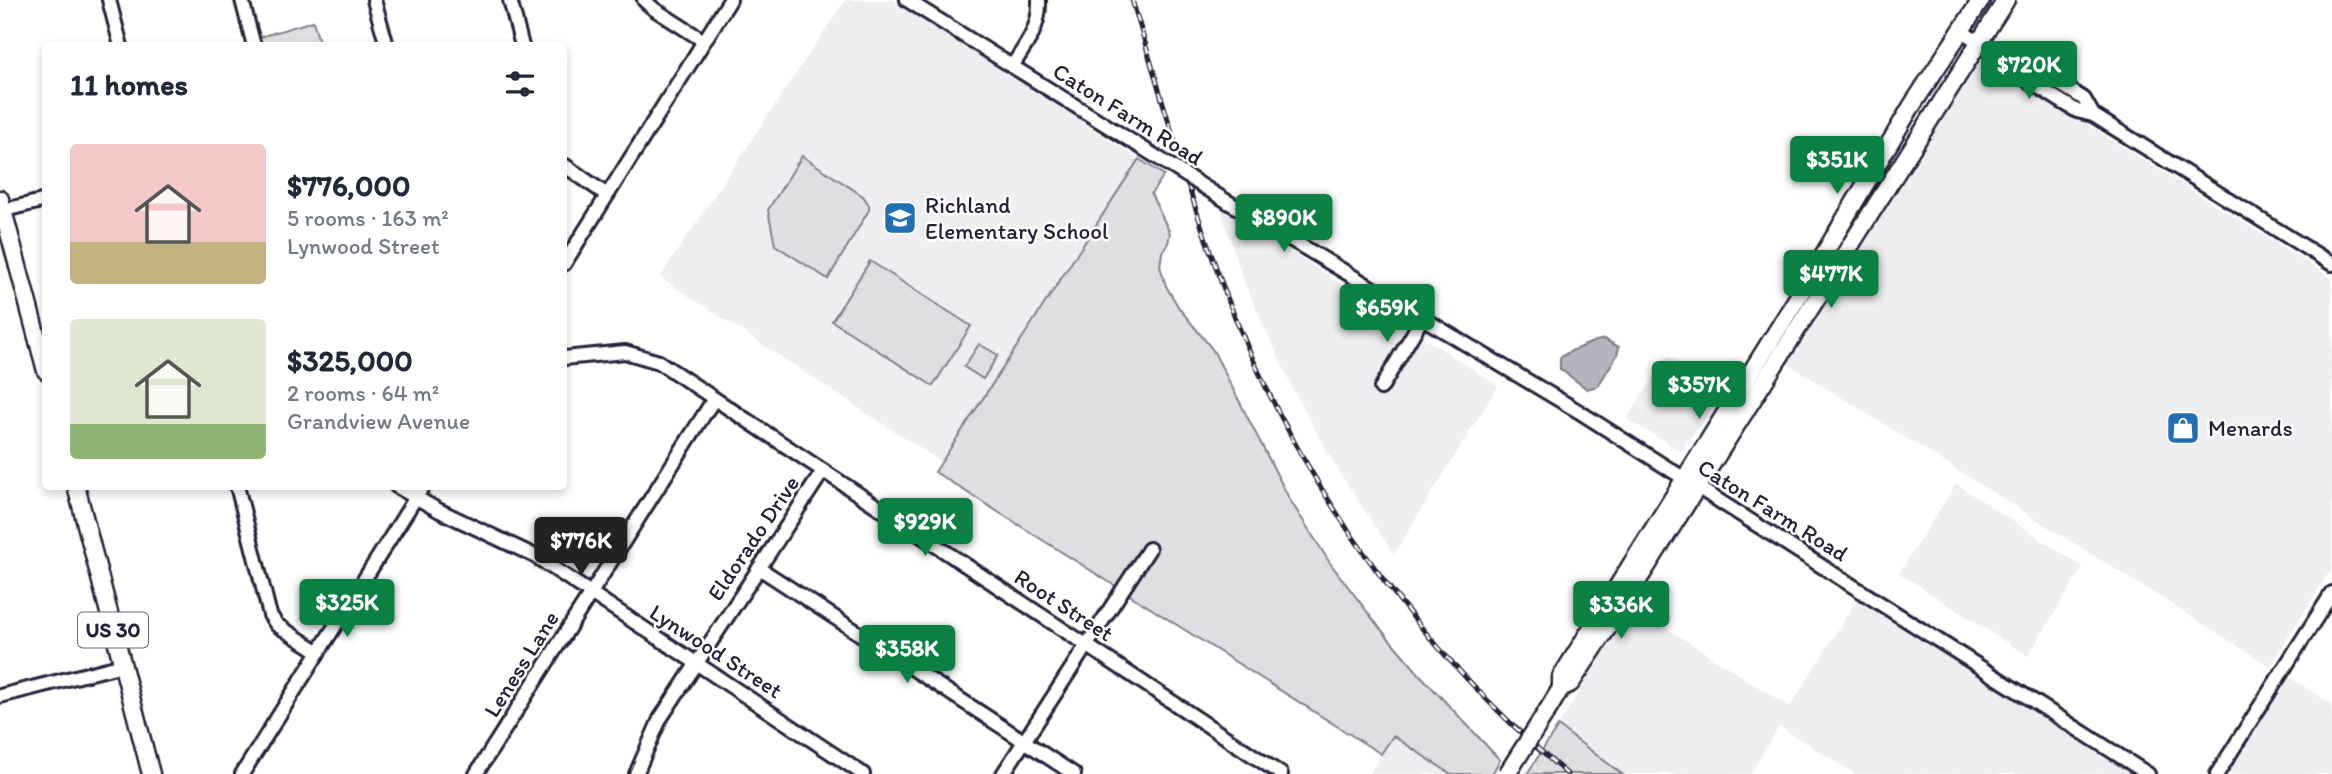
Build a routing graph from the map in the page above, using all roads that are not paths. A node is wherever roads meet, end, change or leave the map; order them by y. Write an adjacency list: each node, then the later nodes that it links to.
1 (109, 0): 13 (street)
2 (242, 0): 14 (street)
3 (374, 0): 15 (street)
4 (510, 0): 16 (street)
5 (644, 0): 12 (street)
6 (730, 0): 12 (street)
7 (907, 0): 18 (street, Caton Farm Road)
8 (1039, 0): 18 (street)
9 (1981, 0): 11 (main road)
10 (2006, 0): 17 (main road)
11 (1961, 31): 17 (street); 31 (main road)
12 (704, 41): 20 (street)
13 (120, 42)
14 (253, 42)
15 (386, 42)
16 (521, 42)
17 (1986, 46): 24 (street); 31 (main road)
18 (1012, 66): 25 (street, Caton Farm Road, bridge)
19 (567, 167): 20 (street)
20 (607, 195): 23 (street)
21 (42, 201): 22 (street)
22 (1, 207): 26 (main road)
23 (567, 259)
24 (2332, 264)
25 (1423, 317): 28 (street); 31 (street, Caton Farm Road)
26 (42, 356)
27 (567, 358): 29 (street, Root Street)
28 (1381, 388)
29 (713, 399): 30 (street, Root Street); 37 (street, Leness Lane)
30 (823, 471): 36 (street, Eldorado Drive); 39 (street, Root Street)
31 (1691, 483): 53 (main road, bridge); 54 (street, Caton Farm Road)
32 (77, 490): 42 (main road, US 30)
33 (238, 490): 40 (street)
34 (420, 492): 37 (street, Lynwood Street); 40 (street)
35 (1149, 549): 39 (street)
36 (759, 568): 41 (street, Eldorado Drive); 44 (street)
37 (590, 593): 41 (street, Lynwood Street); 47 (street, Leness Lane)
38 (2332, 593): 55 (street)
39 (1087, 645): 44 (street); 52 (street, Root Street)
40 (319, 652): 46 (street)
41 (695, 663): 48 (street, Eldorado Drive); 49 (street, Lynwood Street)
42 (122, 665): 43 (street); 45 (main road, US 30)
43 (0, 696)
44 (1024, 742): 50 (street); 51 (street)
45 (151, 774)
46 (242, 774)
47 (476, 774)
48 (636, 774)
49 (863, 774)
50 (1003, 774)
51 (1074, 774)
52 (1281, 774)
53 (1507, 774)
54 (2148, 774)
55 (2217, 774)

